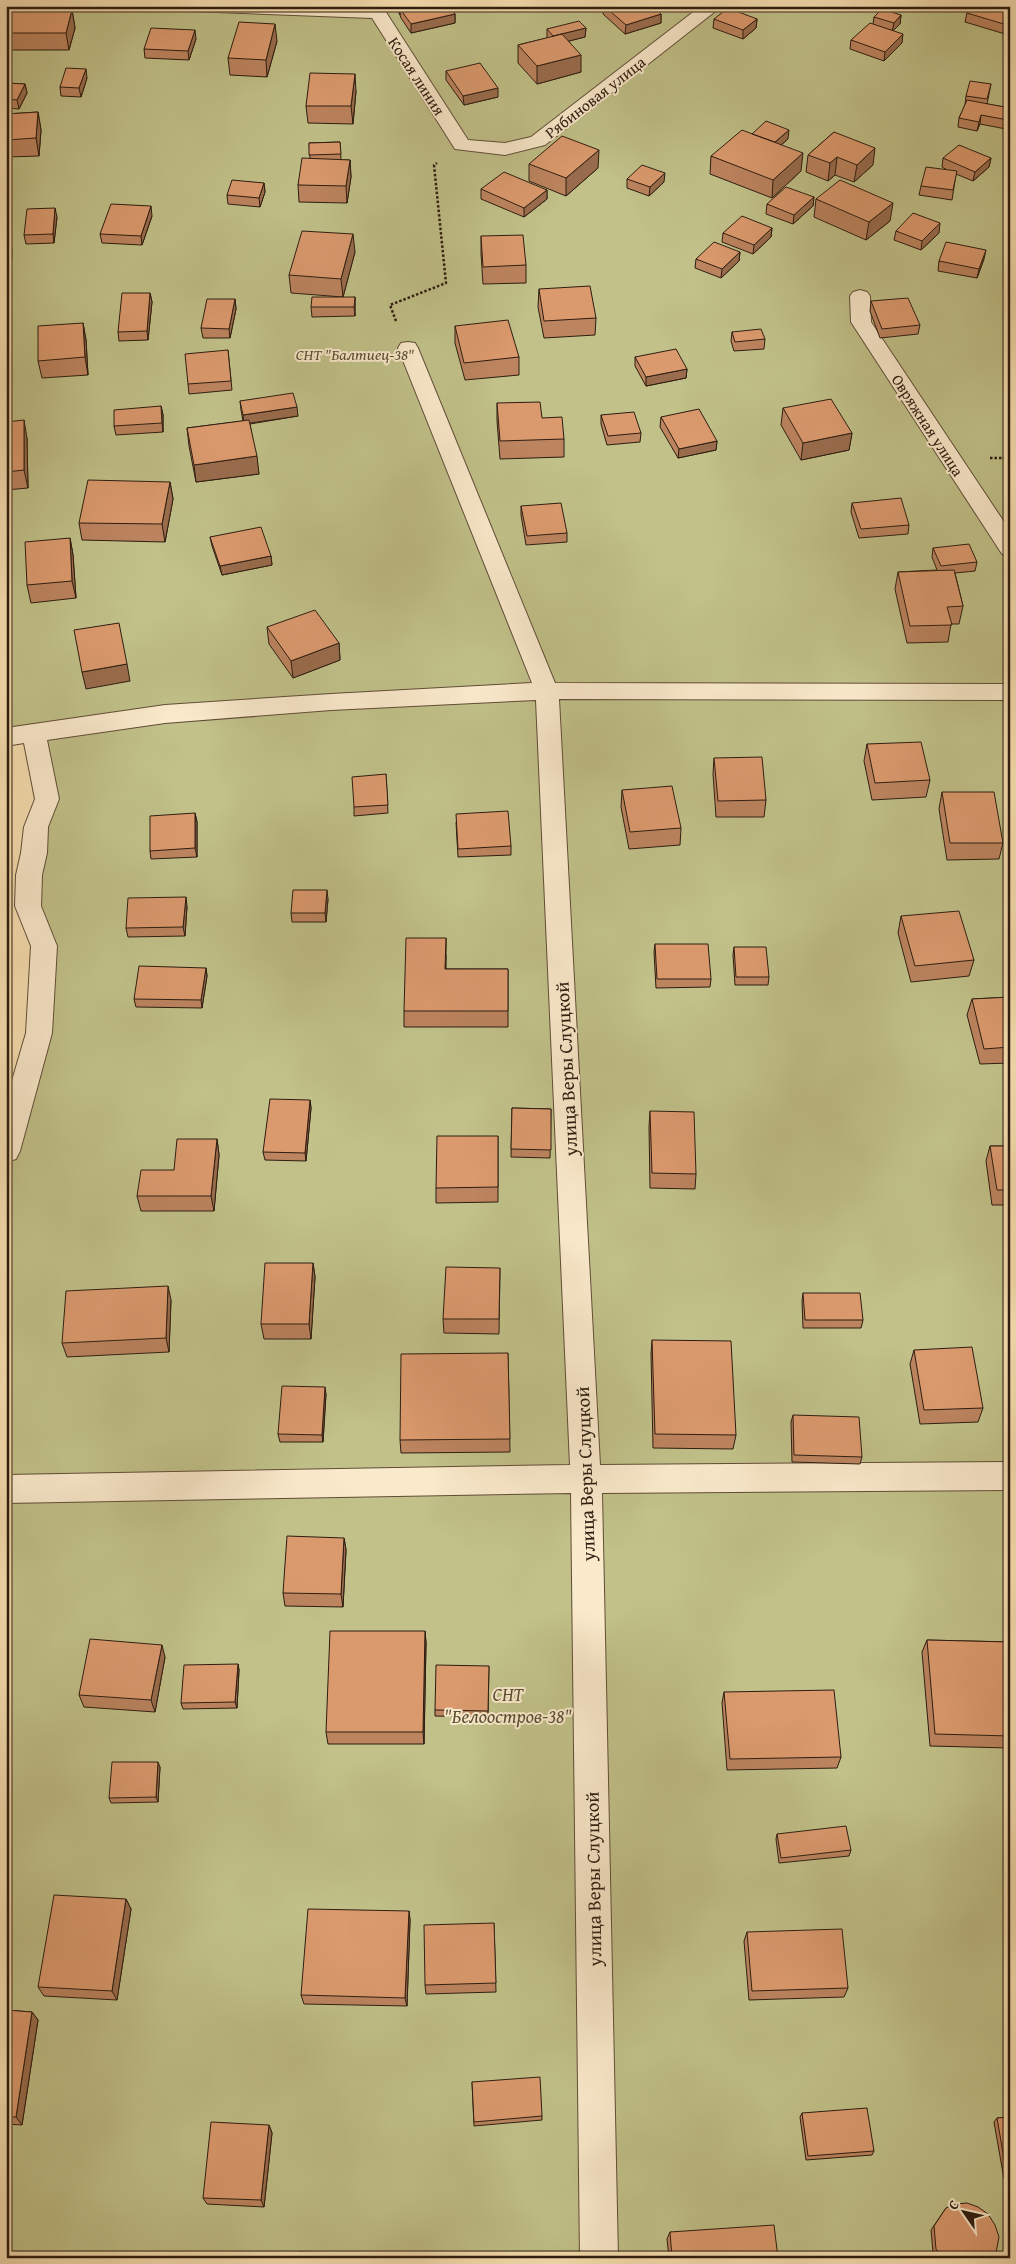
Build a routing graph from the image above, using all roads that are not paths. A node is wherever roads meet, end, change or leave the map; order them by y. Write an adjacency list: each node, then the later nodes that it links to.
1 (188, 6): 3 (street)
2 (713, 6): 4 (street, Рябиновая улица)
3 (375, 10): 4 (street, Косая линия)
4 (462, 145)
5 (860, 296): 7 (street, Овряжная улица)
6 (408, 348): 8 (street, улица Веры Слуцкой)
7 (1010, 550)
8 (547, 691): 9 (street); 10 (street); 14 (street, улица Веры Слуцкой)
9 (1010, 692)
10 (6, 737)
11 (36, 742): 12 (street)
12 (6, 1151)
13 (1010, 1476): 14 (street)
14 (586, 1478): 15 (street); 16 (street, улица Веры Слуцкой)
15 (6, 1489)
16 (599, 2258)

